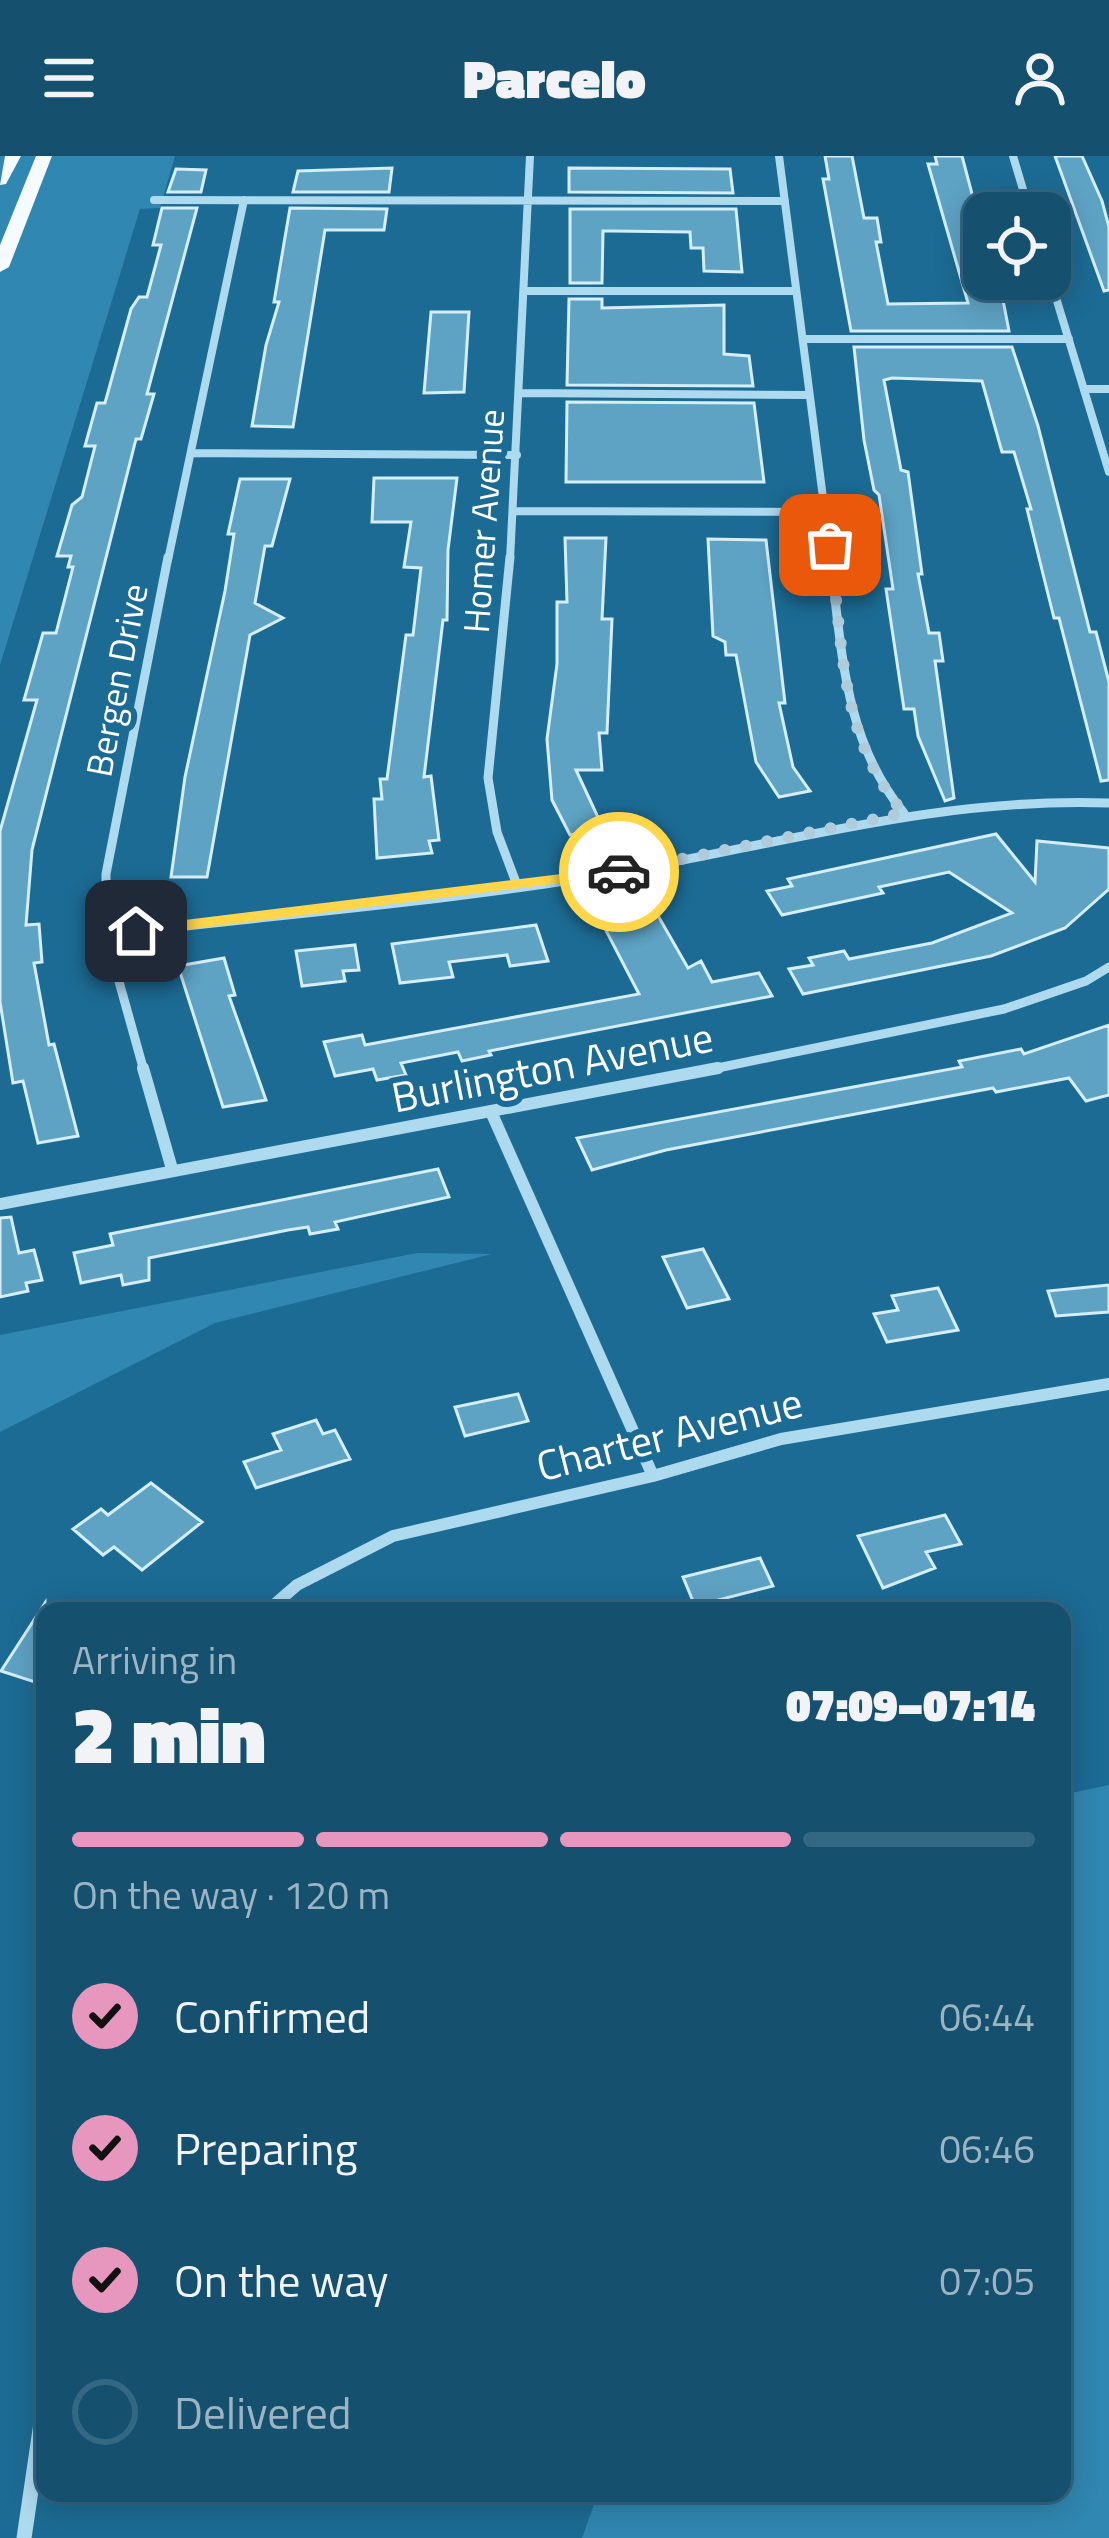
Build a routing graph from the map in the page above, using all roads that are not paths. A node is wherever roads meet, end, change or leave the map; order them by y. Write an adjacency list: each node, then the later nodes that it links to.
1 (13, 156): 6 (main road)
2 (44, 156): 12 (main road)
3 (530, 156): 10 (street, Homer Avenue)
4 (779, 156): 11 (street)
5 (1013, 156): 7 (street)
6 (0, 181)
7 (1024, 192)
8 (154, 200): 9 (street)
9 (244, 200): 10 (street); 22 (street, Bergen Drive)
10 (528, 200): 11 (street); 13 (street, Homer Avenue)
11 (785, 201): 14 (street)
12 (0, 267)
13 (526, 291): 14 (street); 20 (street, Homer Avenue)
14 (794, 291): 16 (street)
15 (1057, 300): 17 (street)
16 (804, 339): 17 (street); 21 (street)
17 (1069, 339): 18 (street)
18 (1084, 389): 19 (street); 24 (street)
19 (1109, 389)
20 (520, 393): 21 (street); 23 (street, Homer Avenue)
21 (809, 395): 26 (street)
22 (191, 453): 23 (street); 30 (street, Bergen Drive)
23 (517, 455): 25 (street, Homer Avenue)
24 (1109, 472)
25 (515, 511): 26 (street); 29 (street, Homer Avenue)
26 (826, 512): 28 (street)
27 (1109, 802): 28 (street)
28 (904, 813): 29 (street)
29 (517, 885): 30 (street)
30 (106, 935): 33 (street, Bergen Drive)
31 (1109, 967): 32 (street, Burlington Avenue)
32 (492, 1114): 33 (street, Burlington Avenue); 36 (street)
33 (172, 1169): 34 (street, Burlington Avenue)
34 (0, 1204)
35 (1109, 1384): 36 (street, Charter Avenue)
36 (653, 1476): 37 (street, Charter Avenue)
37 (277, 1602)
38 (36, 2457): 39 (street)
39 (24, 2538)

